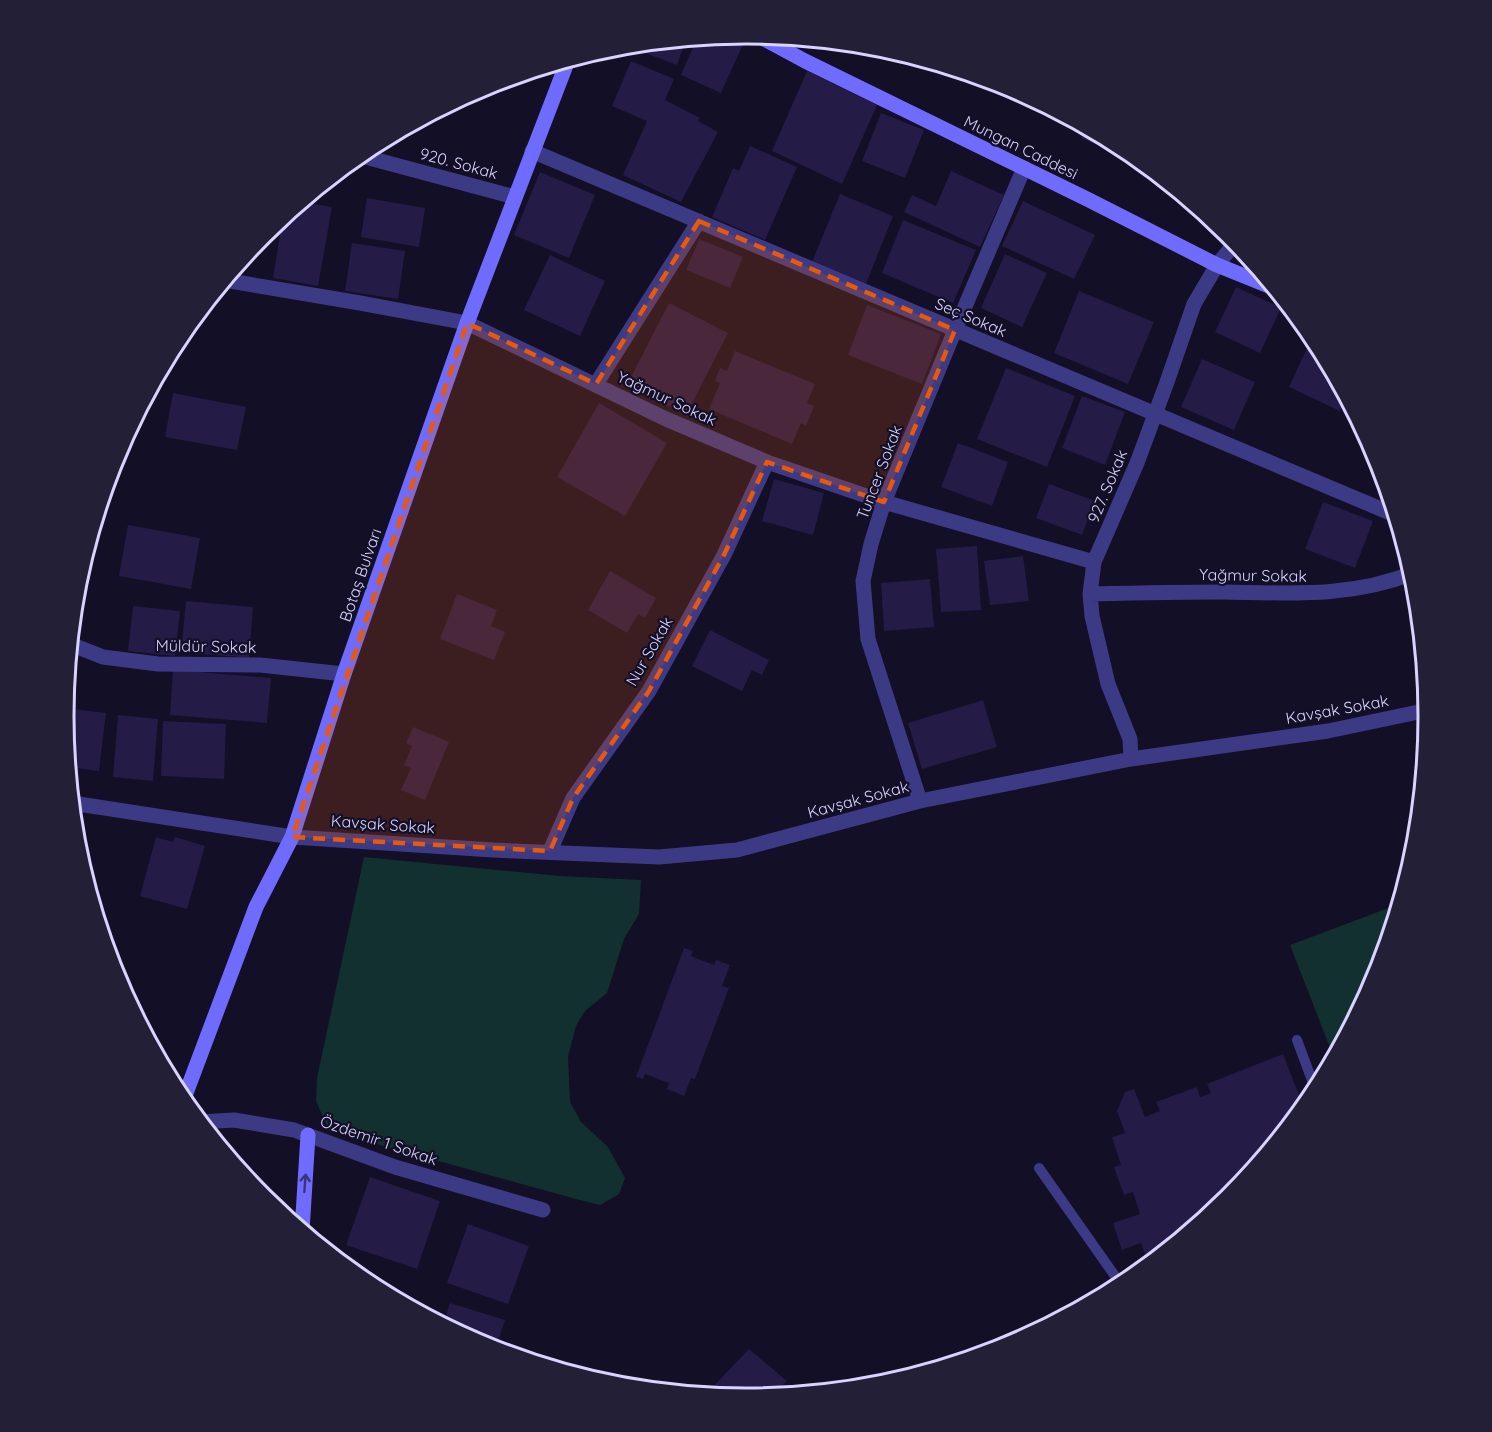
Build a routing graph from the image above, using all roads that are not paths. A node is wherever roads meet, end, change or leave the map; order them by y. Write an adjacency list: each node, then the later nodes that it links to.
1 (774, 45): 5 (street, Mungan Caddesi)
2 (565, 68): 3 (street, Botaş Bulvarı)
3 (532, 151): 6 (street, Botaş Bulvarı); 7 (street, Seç Sokak)
4 (370, 158): 6 (street, 920. Sokak)
5 (1024, 168): 9 (street, Mungan Caddesi); 13 (street, Tuncer Sokak)
6 (515, 197): 12 (street, Botaş Bulvarı)
7 (699, 221): 13 (street, Seç Sokak); 14 (street)
8 (1230, 249): 9 (street, 927. Sokak)
9 (1216, 265): 11 (street, Mungan Caddesi); 15 (street, 927. Sokak)
10 (233, 282): 12 (street, Yağmur Sokak)
11 (1260, 282)
12 (467, 323): 14 (street, Yağmur Sokak); 23 (street, Botaş Bulvarı)
13 (955, 330): 15 (street, Seç Sokak); 17 (street, Tuncer Sokak)
14 (596, 384): 16 (street, Yağmur Sokak)
15 (1155, 415): 18 (street, Seç Sokak); 19 (street, 927. Sokak)
16 (767, 462): 17 (street, Yağmur Sokak); 29 (street, Nur Sokak)
17 (884, 502): 19 (street, Yağmur Sokak); 26 (street, Tuncer Sokak)
18 (1387, 511)
19 (1094, 562): 21 (street, 927. Sokak)
20 (1404, 577): 21 (street, Yağmur Sokak)
21 (1090, 594): 25 (street, 927. Sokak)
22 (77, 647): 23 (street, Müldür Sokak)
23 (344, 674): 28 (street, Botaş Bulvarı)
24 (1418, 712): 25 (street, Kavşak Sokak)
25 (1131, 759): 26 (street, Kavşak Sokak)
26 (920, 801): 29 (street, Kavşak Sokak)
27 (79, 804): 28 (street, Kavşak Sokak)
28 (292, 837): 29 (street, Kavşak Sokak); 32 (street, Botaş Bulvarı)
29 (550, 851)
30 (1297, 1040): 31 (lane)
31 (1312, 1079)
32 (187, 1090)
33 (209, 1121): 34 (street, Özdemir 1 Sokak)
34 (308, 1135): 36 (street, Özdemir 1 Sokak); 37 (street, one-way to 34)
35 (1039, 1168): 38 (lane)
36 (543, 1210)
37 (303, 1222)
38 (1116, 1277)

